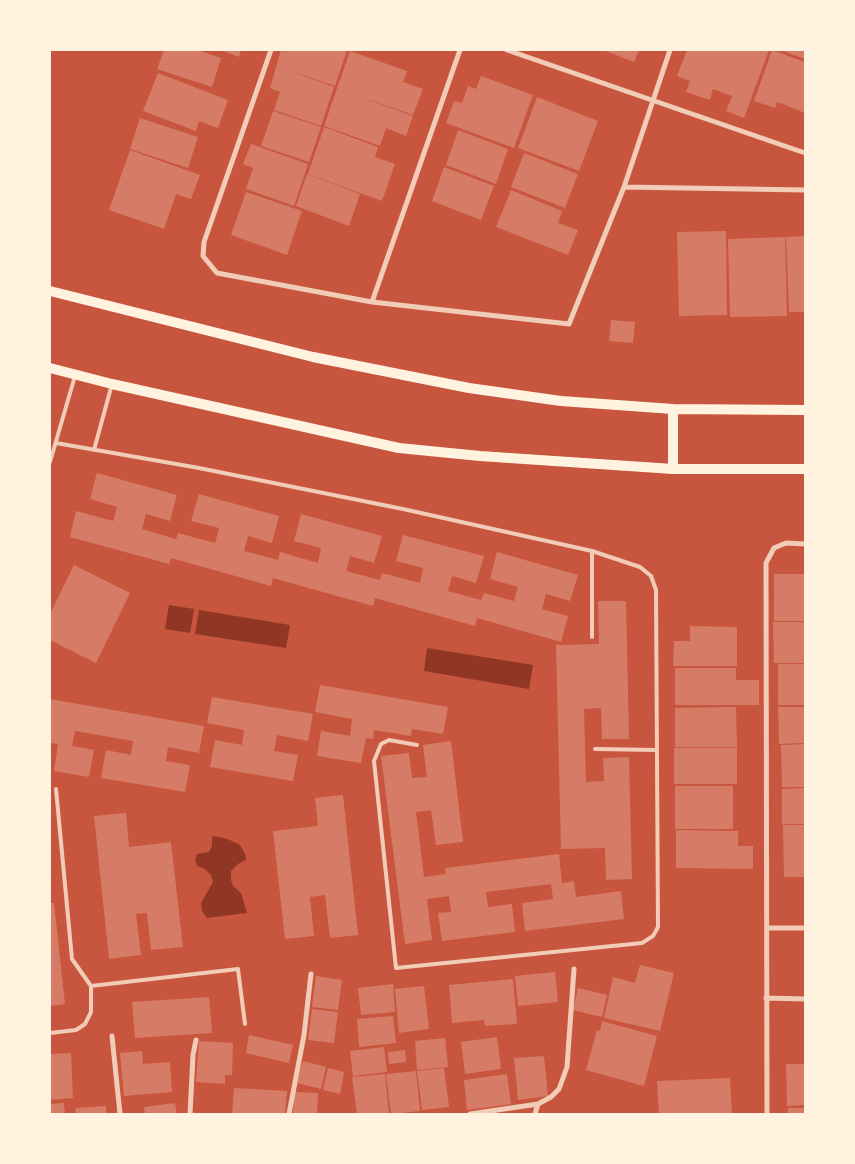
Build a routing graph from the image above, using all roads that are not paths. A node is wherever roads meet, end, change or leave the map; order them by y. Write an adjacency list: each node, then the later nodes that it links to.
1 (271, 50): 10 (street)
2 (460, 50): 10 (street)
3 (507, 50): 5 (street)
4 (670, 50): 5 (street)
5 (653, 100): 6 (street); 7 (street)
6 (805, 153)
7 (624, 187): 8 (street); 10 (street)
8 (805, 190)
9 (50, 290): 14 (main road)
10 (372, 302)
11 (50, 368): 12 (main road)
12 (76, 375): 13 (main road); 16 (lane)
13 (112, 384): 17 (lane); 19 (main road)
14 (673, 410): 15 (main road); 19 (main road)
15 (805, 410)
16 (56, 443): 17 (lane); 18 (lane)
17 (94, 450): 22 (lane)
18 (50, 462)
19 (673, 469): 20 (main road)
20 (805, 469)
21 (805, 544): 28 (street)
22 (592, 551): 23 (lane); 26 (lane)
23 (592, 637)
24 (417, 744): 26 (lane)
25 (594, 749): 26 (lane)
26 (657, 750)
27 (56, 788): 32 (lane)
28 (767, 928): 29 (street); 33 (street)
29 (805, 928)
30 (574, 969): 39 (street)
31 (311, 974): 42 (street)
32 (91, 986): 35 (lane); 36 (lane)
33 (766, 998): 34 (street); 45 (street)
34 (805, 1000)
35 (245, 1024)
36 (50, 1033)
37 (112, 1036): 40 (street)
38 (196, 1040): 41 (street)
39 (538, 1104): 43 (street); 44 (street)
40 (120, 1114)
41 (190, 1114)
42 (289, 1114)
43 (470, 1114)
44 (535, 1114)
45 (767, 1114)

